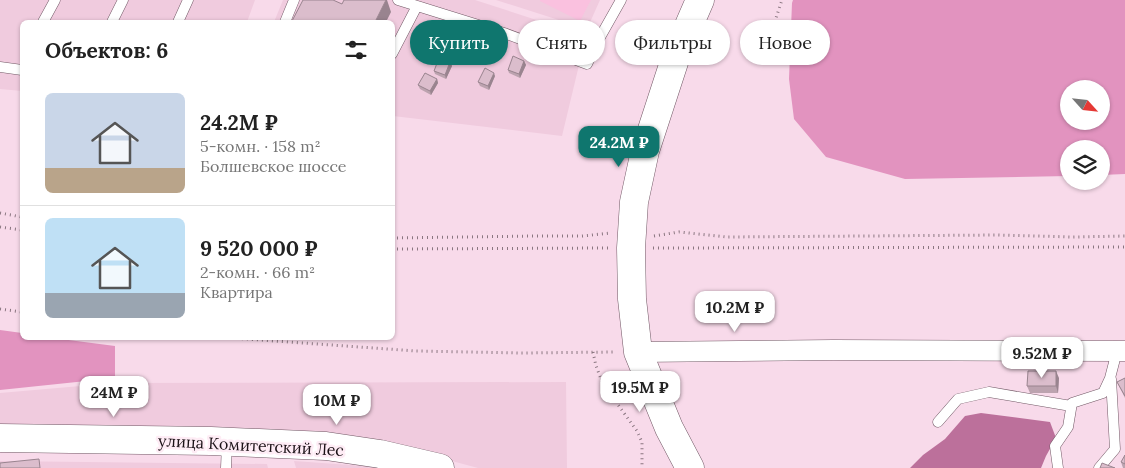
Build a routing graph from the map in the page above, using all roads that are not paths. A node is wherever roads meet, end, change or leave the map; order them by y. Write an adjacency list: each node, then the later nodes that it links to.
1 (55, 0): 9 (lane)
2 (123, 0): 10 (lane)
3 (188, 0): 11 (lane)
4 (294, 0): 12 (lane)
5 (398, 0): 8 (lane)
6 (621, 0): 8 (lane)
7 (700, 0): 17 (main road)
8 (417, 6): 13 (lane)
9 (44, 20)
10 (113, 20)
11 (179, 20)
12 (286, 20)
13 (395, 48)
14 (0, 67): 15 (lane)
15 (20, 67)
16 (1121, 351): 17 (street); 18 (lane)
17 (635, 352): 24 (main road)
18 (1110, 378): 19 (lane); 26 (lane)
19 (1072, 406): 20 (lane); 25 (lane)
20 (938, 422)
21 (0, 438): 22 (main road, улица Комитетский Лес)
22 (226, 455): 23 (main road, улица Комитетский Лес)
23 (440, 468)
24 (690, 468)
25 (1058, 468)
26 (1099, 468)

